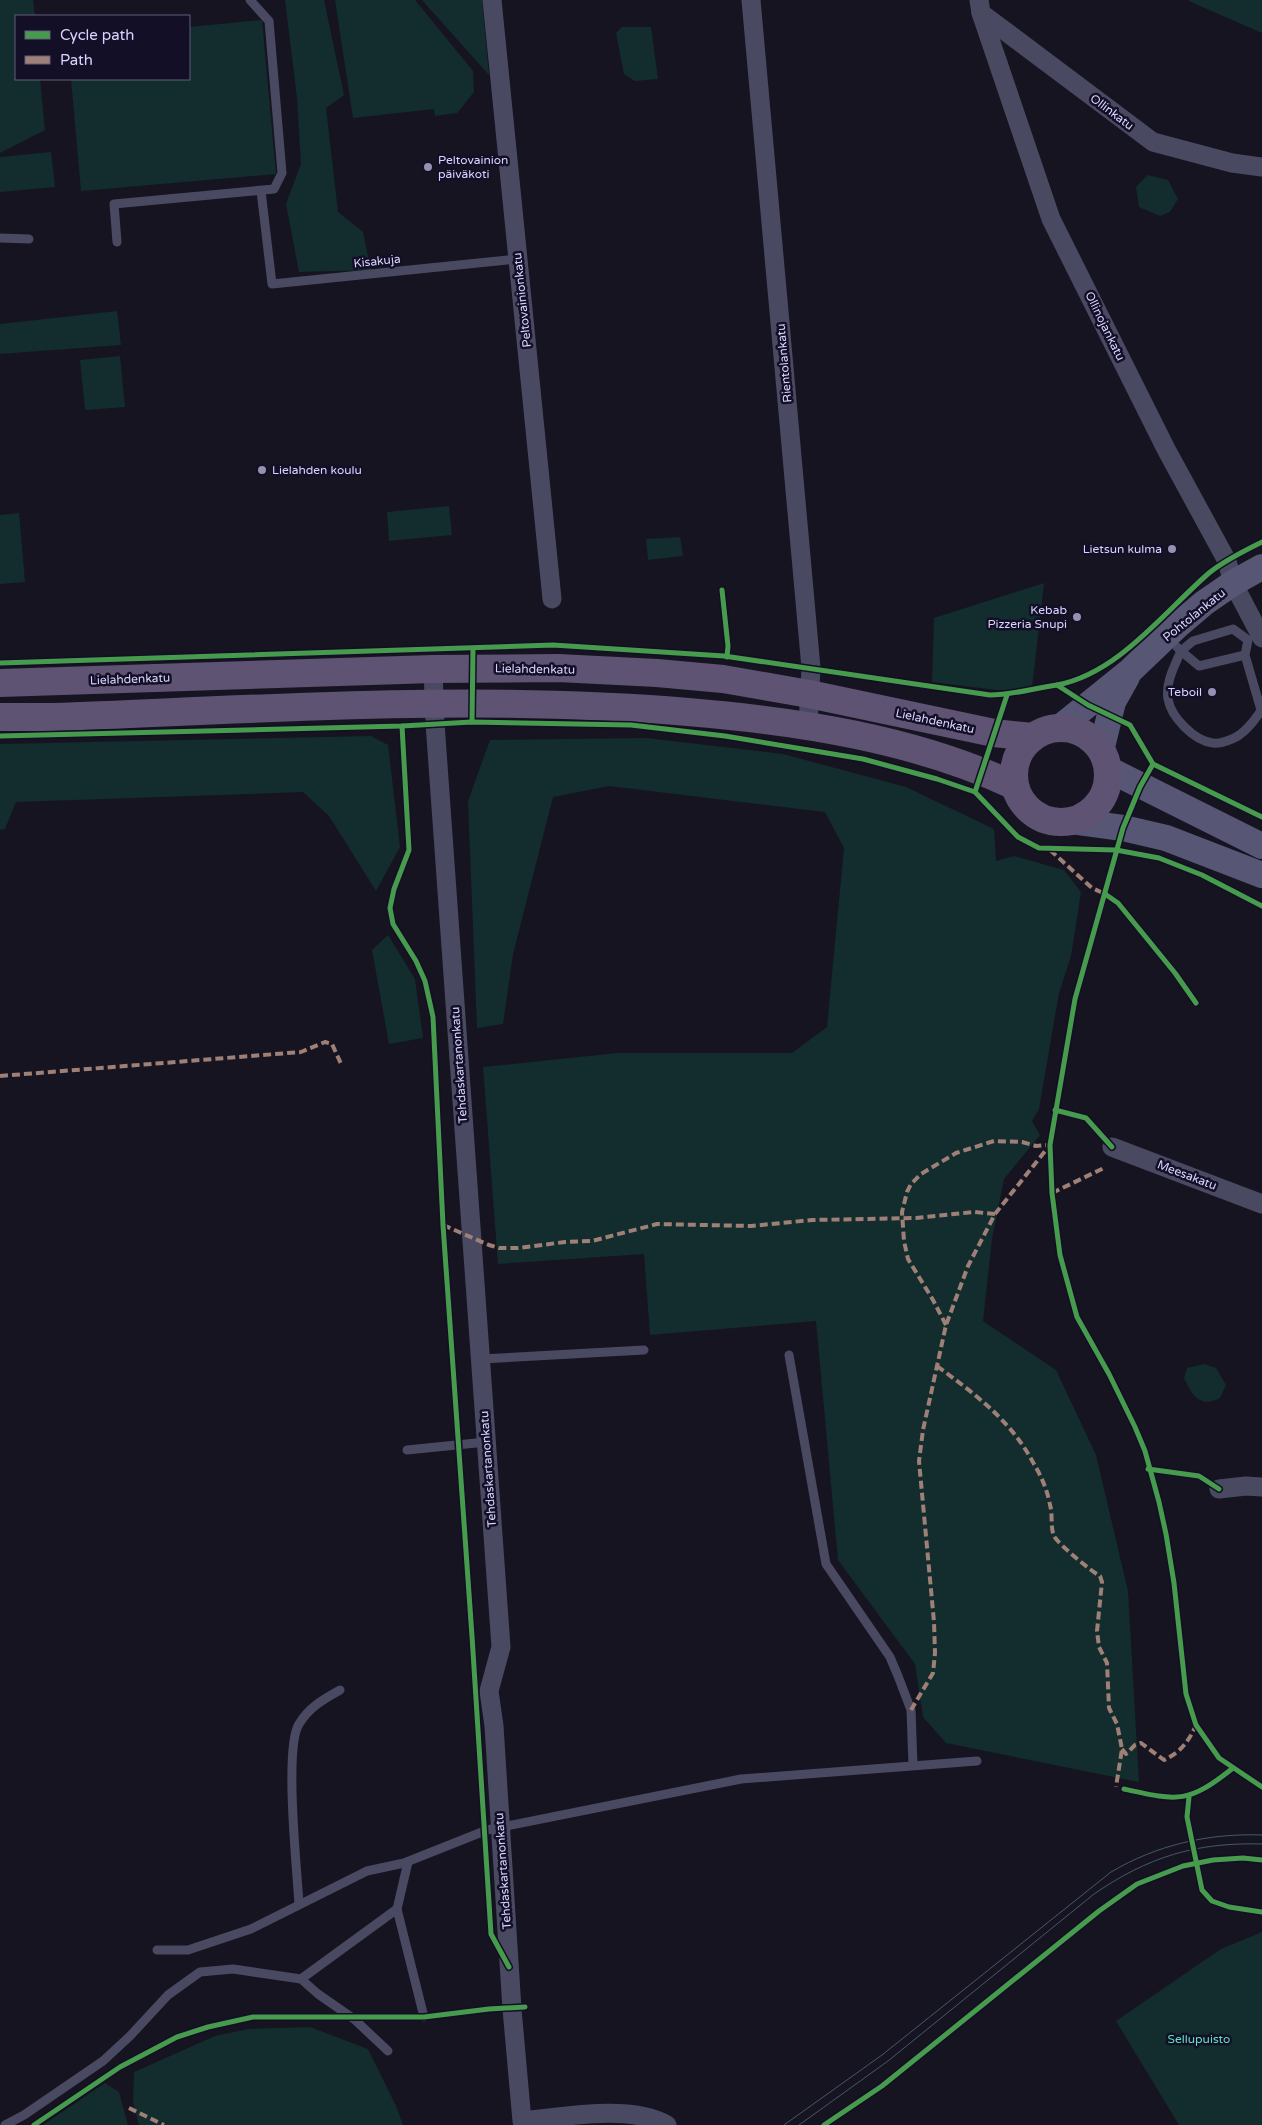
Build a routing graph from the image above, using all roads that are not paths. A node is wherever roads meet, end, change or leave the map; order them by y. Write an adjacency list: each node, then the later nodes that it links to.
1 (250, 0): 6 (lane)
2 (492, 0): 10 (street, Peltovainionkatu)
3 (751, 0): 20 (street, Rientolankatu)
4 (980, 7): 5 (street, Ollinkatu); 12 (street, Ollinojankatu)
5 (1262, 167)
6 (261, 191): 9 (lane); 10 (lane, Kisakuja)
7 (0, 238): 8 (lane)
8 (29, 239)
9 (117, 242)
10 (518, 259): 13 (street, Peltovainionkatu)
11 (1262, 567): 12 (main road, Pohtolankatu)
12 (1233, 583): 14 (street, Ollinojankatu); 15 (main road, Pohtolankatu)
13 (552, 599)
14 (1256, 637): 15 (lane); 16 (lane)
15 (1173, 644): 16 (lane); 18 (main road, Pohtolankatu); 22 (lane)
16 (1244, 655): 22 (lane)
17 (433, 669): 19 (main road, Lielahdenkatu); 20 (main road, Lielahdenkatu); 21 (street, Tehdaskartanonkatu)
18 (1131, 670): 25 (main road, Pohtolankatu); 27 (main road, Pohtolankatu)
19 (0, 683)
20 (809, 694): 24 (street, Rientolankatu); 26 (main road, Lielahdenkatu)
21 (434, 704): 23 (main road); 24 (main road); 36 (street, Tehdaskartanonkatu)
22 (1262, 710)
23 (0, 717)
24 (808, 726): 28 (main road)
25 (1059, 728): 26 (main road); 27 (main road)
26 (1033, 737): 28 (main road)
27 (1104, 760): 29 (main road); 30 (main road)
28 (1015, 786): 29 (main road)
29 (1071, 821): 31 (main road)
30 (1262, 846)
31 (1262, 875)
32 (1112, 1147): 33 (street, Meesakatu)
33 (1262, 1204)
34 (644, 1350): 36 (lane)
35 (789, 1356): 43 (lane)
36 (481, 1359): 37 (street, Tehdaskartanonkatu)
37 (486, 1442): 38 (lane); 44 (street, Tehdaskartanonkatu)
38 (407, 1450)
39 (1262, 1487): 40 (street)
40 (1219, 1489)
41 (340, 1690): 46 (lane)
42 (976, 1761): 43 (lane)
43 (913, 1765): 44 (lane)
44 (500, 1828): 45 (lane); 52 (street, Tehdaskartanonkatu)
45 (408, 1862): 46 (lane); 47 (lane)
46 (299, 1904): 48 (lane)
47 (397, 1909): 49 (lane); 50 (lane)
48 (157, 1950)
49 (301, 1979): 51 (lane); 53 (lane)
50 (424, 2017)
51 (388, 2051)
52 (517, 2123): 54 (street, Tehdaskartanonkatu)
53 (5, 2125)
54 (667, 2125)

